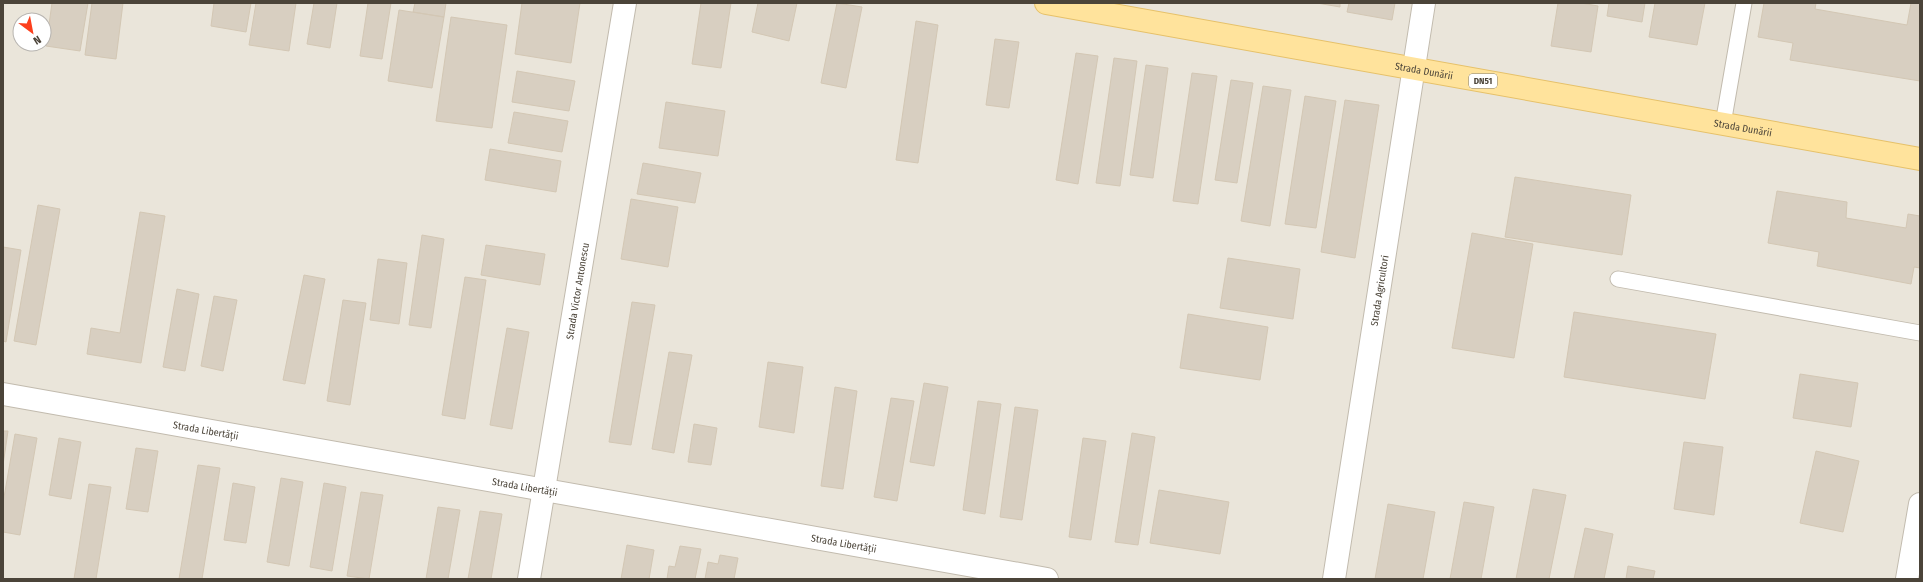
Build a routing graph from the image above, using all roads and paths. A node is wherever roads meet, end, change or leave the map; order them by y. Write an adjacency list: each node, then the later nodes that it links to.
1 (625, 3): 11 (street, Strada Victor Antonescu)
2 (1046, 3): 5 (main road, Strada Dunării / DN51)
3 (1424, 3): 5 (street, Strada Agricultori)
4 (1744, 3): 6 (lane)
5 (1414, 69): 6 (main road, Strada Dunării / DN51); 15 (street, Strada Agricultori)
6 (1723, 124): 7 (main road, Strada Dunării / DN51)
7 (1920, 159)
8 (1618, 279): 9 (lane)
9 (1920, 333)
10 (3, 394): 11 (street, Strada Libertății)
11 (545, 490): 13 (street, Strada Victor Antonescu); 14 (street, Strada Libertății)
12 (1920, 504): 16 (street)
13 (529, 579)
14 (1047, 579)
15 (1334, 579)
16 (1907, 579)

